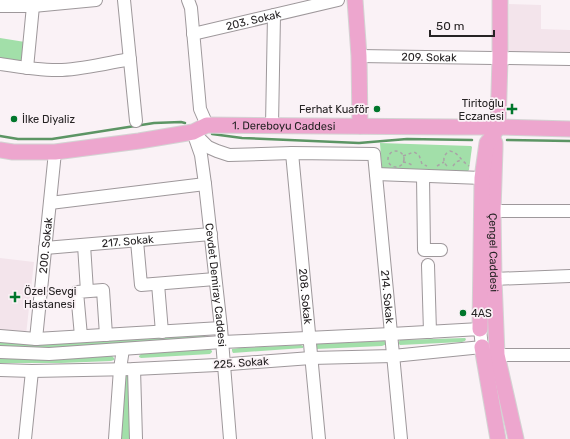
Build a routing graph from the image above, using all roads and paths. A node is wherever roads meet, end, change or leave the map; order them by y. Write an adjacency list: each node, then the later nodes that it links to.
1 (96, 0): 7 (street)
2 (124, 0): 12 (street)
3 (188, 0): 10 (street)
4 (338, 0): 9 (street, 203. Sokak)
5 (355, 0): 11 (main road)
6 (500, 0): 13 (main road, Çengel Caddesi)
7 (33, 3): 8 (street); 16 (street)
8 (0, 6)
9 (274, 15): 10 (street, 203. Sokak); 19 (street)
10 (193, 34): 18 (street)
11 (359, 56): 13 (street, 209. Sokak); 20 (main road)
12 (130, 58): 16 (street); 17 (street)
13 (500, 58): 14 (street, 209. Sokak); 23 (main road, Çengel Caddesi)
14 (570, 59)
15 (0, 64): 16 (street)
16 (27, 68)
17 (136, 121)
18 (207, 125): 19 (main road, 1. Dereboyu Caddesi); 22 (main road, 1. Dereboyu Caddesi)
19 (272, 125): 20 (main road, 1. Dereboyu Caddesi)
20 (360, 126): 23 (main road, 1. Dereboyu Caddesi)
21 (570, 129): 23 (main road, 1. Dereboyu Caddesi)
22 (193, 132): 25 (main road, 1. Dereboyu Caddesi); 26 (street); 33 (street, Cevdet Demiray Caddesi)
23 (493, 137): 32 (main road, Çengel Caddesi); 35 (main road, Çengel Caddesi)
24 (0, 150): 25 (main road, 1. Dereboyu Caddesi)
25 (55, 152): 34 (street, 200. Sokak)
26 (292, 153): 31 (street, 214. Sokak); 55 (street, 208. Sokak)
27 (402, 156): 27 (path); 30 (path)
28 (461, 160): 28 (path); 29 (path)
29 (469, 166)
30 (423, 170): 31 (street); 32 (street); 41 (street)
31 (376, 174): 51 (street, 214. Sokak)
32 (482, 178): 56 (main road, Çengel Caddesi)
33 (205, 184): 34 (street); 37 (street, Cevdet Demiray Caddesi)
34 (50, 203): 40 (street, 200. Sokak)
35 (493, 211): 36 (street); 45 (main road, Çengel Caddesi)
36 (570, 211)
37 (211, 234): 38 (street, 217. Sokak); 44 (street, Cevdet Demiray Caddesi)
38 (137, 240): 39 (street, 217. Sokak); 46 (street)
39 (84, 245): 40 (street, 217. Sokak); 47 (street)
40 (45, 248): 57 (street, 200. Sokak)
41 (441, 250)
42 (428, 265): 50 (street)
43 (570, 276): 45 (street)
44 (215, 279): 46 (street); 48 (street, Cevdet Demiray Caddesi)
45 (494, 279): 61 (main road, Çengel Caddesi)
46 (158, 284): 49 (street)
47 (87, 291): 52 (street); 54 (street)
48 (221, 328): 49 (street); 58 (street, Cevdet Demiray Caddesi)
49 (162, 332): 52 (street)
50 (430, 332): 51 (street, 225. Sokak); 56 (street, 225. Sokak)
51 (391, 334): 55 (street, 225. Sokak); 62 (street, 214. Sokak)
52 (106, 335): 54 (street)
53 (0, 336): 57 (street)
54 (81, 336): 57 (street)
55 (309, 337): 58 (street, 225. Sokak); 64 (street, 208. Sokak)
56 (481, 338): 61 (street); 62 (street, 225. Sokak); 76 (main road, Çengel Caddesi)
57 (36, 339)
58 (222, 342): 59 (street, 225. Sokak); 65 (street, Cevdet Demiray Caddesi)
59 (122, 349): 60 (street, 225. Sokak); 66 (street)
60 (0, 352)
61 (497, 355): 63 (street); 77 (main road, Çengel Caddesi)
62 (393, 356): 64 (street, 225. Sokak); 75 (street, 214. Sokak)
63 (570, 357)
64 (311, 358): 65 (street, 225. Sokak); 74 (street, 208. Sokak)
65 (224, 364): 67 (street, 225. Sokak); 73 (street, Cevdet Demiray Caddesi)
66 (120, 369): 67 (street, 225. Sokak); 69 (street, 225. Sokak); 71 (street)
67 (134, 369): 72 (street)
68 (0, 370): 69 (street, 225. Sokak)
69 (32, 371): 70 (street)
70 (25, 439)
71 (115, 439)
72 (136, 439)
73 (230, 439)
74 (319, 439)
75 (400, 439)
76 (498, 439)
77 (516, 439)

